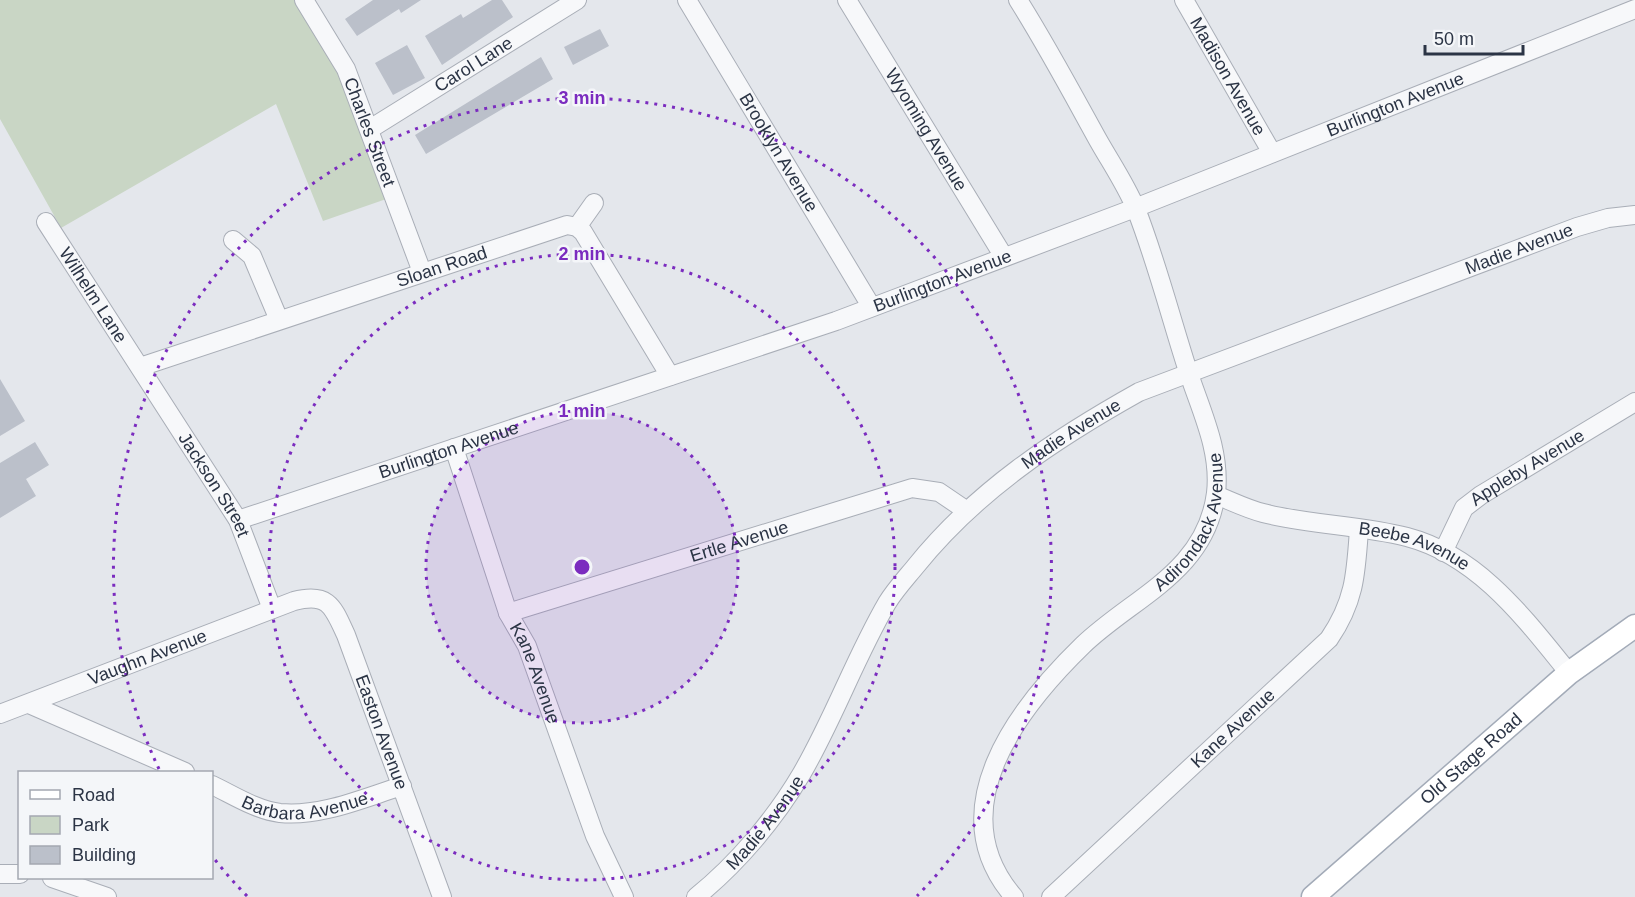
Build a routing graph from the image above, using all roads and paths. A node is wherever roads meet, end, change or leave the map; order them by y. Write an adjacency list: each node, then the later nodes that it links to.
1 (577, 0): 8 (street, Carol Lane)
2 (687, 0): 18 (street, Brooklyn Avenue)
3 (847, 0): 16 (street, Wyoming Avenue)
4 (1018, 0): 11 (street, Adirondack Avenue)
5 (1184, 0): 9 (street, Madison Avenue)
6 (311, 3): 8 (street, Charles Street)
7 (1635, 9): 9 (street, Burlington Avenue)
8 (370, 129): 17 (street, Charles Street)
9 (1272, 153): 11 (street, Burlington Avenue)
10 (594, 203): 14 (street)
11 (1136, 208): 16 (street, Burlington Avenue); 21 (street, Adirondack Avenue)
12 (1635, 215): 21 (street, Madie Avenue)
13 (46, 222): 20 (street, Wilhelm Lane)
14 (577, 227): 17 (street, Sloan Road); 22 (street)
15 (233, 240): 19 (street)
16 (1004, 257): 18 (street, Burlington Avenue)
17 (422, 272): 19 (street, Sloan Road)
18 (871, 306): 22 (street, Burlington Avenue)
19 (279, 320): 20 (street, Sloan Road)
20 (140, 367): 27 (street, Jackson Street)
21 (1188, 372): 25 (street, Adirondack Avenue); 26 (street, Madie Avenue)
22 (670, 376): 24 (street, Burlington Avenue)
23 (1635, 402): 29 (street, Appleby Avenue)
24 (454, 448): 27 (street, Burlington Avenue); 32 (street, Kane Avenue)
25 (1216, 495): 28 (street, Beebe Avenue); 47 (street, Adirondack Avenue)
26 (967, 511): 32 (street, Ertle Avenue); 46 (street, Madie Avenue)
27 (238, 520): 31 (street, Jackson Street)
28 (1359, 529): 29 (street, Beebe Avenue); 48 (street, Kane Avenue)
29 (1443, 552): 34 (street, Beebe Avenue)
30 (294, 601): 31 (street, Vaughn Avenue); 39 (street, Easton Avenue)
31 (272, 609): 35 (street, Vaughn Avenue)
32 (508, 613): 45 (street, Kane Avenue)
33 (1635, 626): 34 (main road, Old Stage Road)
34 (1569, 674): 49 (main road, Old Stage Road)
35 (28, 704): 36 (street, Vaughn Avenue); 37 (street)
36 (0, 714)
37 (183, 771)
38 (213, 785): 39 (street, Barbara Avenue)
39 (402, 786): 44 (street, Easton Avenue)
40 (0, 874): 41 (street)
41 (18, 874)
42 (55, 879): 43 (street)
43 (107, 897)
44 (442, 897)
45 (624, 897)
46 (696, 897)
47 (1014, 897)
48 (1051, 897)
49 (1313, 897)

